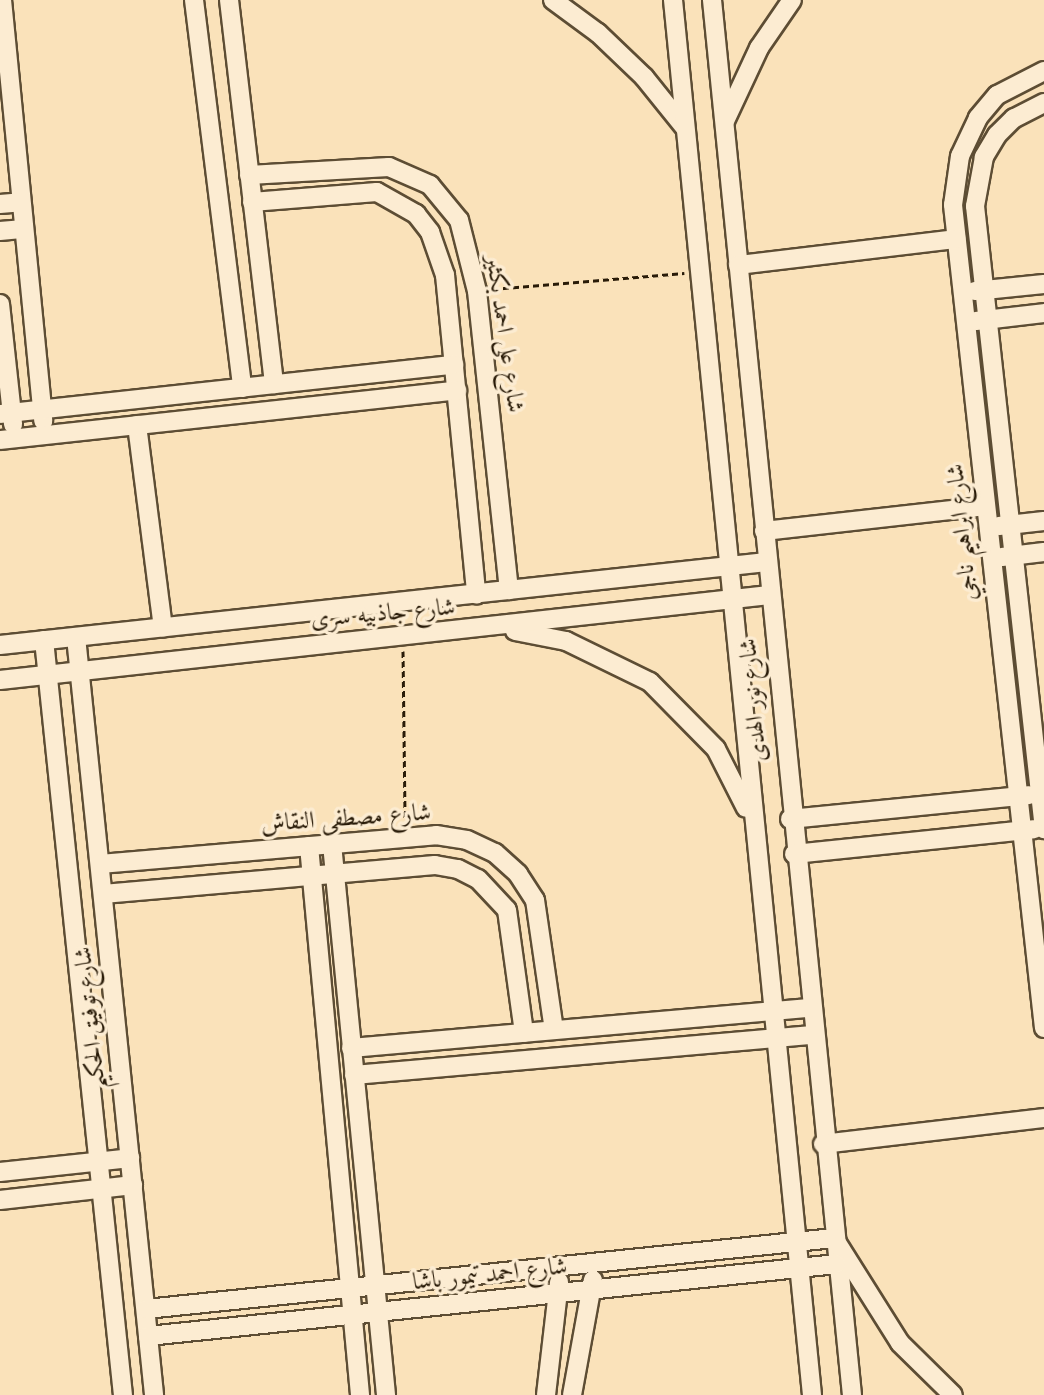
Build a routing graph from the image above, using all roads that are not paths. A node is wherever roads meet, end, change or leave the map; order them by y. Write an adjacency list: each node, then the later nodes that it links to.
1 (2, 0): 13 (street)
2 (194, 0): 31 (street)
3 (229, 0): 12 (street)
4 (553, 0): 11 (street)
5 (673, 0): 11 (street, شارع نور الهدى)
6 (712, 0): 10 (street, شارع نور الهدى)
7 (792, 0): 10 (street)
8 (1044, 71): 20 (street, شارع ابراهيم ناجي)
9 (1044, 103): 23 (street, شارع ابراهيم ناجي)
10 (724, 123): 21 (street, شارع نور الهدى)
11 (685, 128): 47 (street, شارع نور الهدى)
12 (249, 175): 14 (street); 16 (street, شارع على احمد بكثير)
13 (21, 202): 15 (street); 17 (street)
14 (252, 202): 19 (street, شارع على احمد بكثير); 30 (street)
15 (0, 204)
16 (459, 220): 19 (street); 48 (street, شارع على احمد بكثير)
17 (24, 229): 18 (street); 33 (street)
18 (0, 231)
19 (430, 232): 29 (street, شارع على احمد بكثير)
20 (956, 239): 21 (street); 24 (street, شارع ابراهيم ناجي)
21 (738, 265): 42 (street, شارع نور الهدى)
22 (1044, 284): 23 (street)
23 (984, 290): 24 (street); 27 (street, شارع ابراهيم ناجي)
24 (961, 293): 28 (street, شارع ابراهيم ناجي)
25 (0, 304): 34 (street)
26 (1044, 313): 27 (street)
27 (988, 320): 28 (street); 40 (street, شارع ابراهيم ناجي)
28 (965, 322): 38 (street, شارع ابراهيم ناجي)
29 (454, 365): 30 (street); 32 (street, شارع على احمد بكثير)
30 (274, 384): 31 (street)
31 (242, 388): 33 (street)
32 (457, 390): 35 (street); 49 (street, شارع على احمد بكثير)
33 (42, 409): 34 (street); 36 (street)
34 (6, 413): 37 (street)
35 (137, 425): 36 (street); 53 (street)
36 (45, 435): 37 (street)
37 (7, 439)
38 (986, 506): 41 (street, شارع ابراهيم ناجي); 42 (street)
39 (1044, 521): 40 (street)
40 (1010, 525): 41 (street); 44 (street, شارع ابراهيم ناجي)
41 (988, 528): 45 (street, شارع ابراهيم ناجي)
42 (764, 531): 46 (street, شارع نور الهدى)
43 (1044, 552): 44 (street)
44 (1014, 556): 45 (street); 62 (street, شارع ابراهيم ناجي)
45 (991, 558): 63 (street, شارع ابراهيم ناجي)
46 (767, 562): 47 (street, شارع جاذبيه سرى); 50 (street, شارع نور الهدى)
47 (729, 566): 48 (street, شارع جاذبيه سرى); 51 (street, شارع نور الهدى)
48 (509, 590): 49 (street, شارع جاذبيه سرى)
49 (476, 594): 52 (street, شارع جاذبيه سرى)
50 (769, 595): 51 (street, شارع جاذبيه سرى); 64 (street, شارع نور الهدى)
51 (732, 599): 54 (street, شارع جاذبيه سرى); 67 (street, شارع نور الهدى)
52 (276, 615): 53 (street, شارع جاذبيه سرى); 58 (street)
53 (163, 627): 55 (street, شارع جاذبيه سرى)
54 (473, 630): 58 (street, شارع جاذبيه سرى); 67 (street)
55 (76, 637): 56 (street, شارع جاذبيه سرى); 59 (street, شارع توفيق الحكيم)
56 (44, 640): 57 (street, شارع جاذبيه سرى); 60 (street, شارع توفيق الحكيم)
57 (0, 645)
58 (279, 649): 59 (street, شارع جاذبيه سرى)
59 (80, 671): 60 (street, شارع جاذبيه سرى); 71 (street, شارع توفيق الحكيم)
60 (48, 675): 61 (street, شارع جاذبيه سرى); 90 (street, شارع توفيق الحكيم)
61 (0, 680)
62 (1042, 793): 63 (street); 65 (street, شارع ابراهيم ناجي)
63 (1018, 796): 64 (street); 66 (street, شارع ابراهيم ناجي)
64 (790, 819): 70 (street, شارع نور الهدى)
65 (1044, 829): 66 (street)
66 (1022, 831): 70 (street); 79 (street, شارع ابراهيم ناجي)
67 (756, 835): 78 (street, شارع نور الهدى)
68 (332, 844): 69 (street, شارع مصطفى النقاش); 72 (street); 73 (street, شارع مصطفى النقاش)
69 (309, 846): 71 (street, شارع مصطفى النقاش); 74 (street)
70 (794, 854): 77 (street, شارع نور الهدى)
71 (100, 864): 75 (street, شارع توفيق الحكيم)
72 (334, 874): 74 (street); 76 (street); 84 (street)
73 (518, 874): 76 (street); 80 (street, شارع مصطفى النقاش)
74 (312, 876): 75 (street); 102 (street)
75 (103, 894): 89 (street, شارع توفيق الحكيم)
76 (496, 894): 81 (street)
77 (809, 1008): 78 (street); 82 (street, شارع نور الهدى)
78 (774, 1011): 80 (street); 83 (street, شارع نور الهدى)
79 (1044, 1028)
80 (561, 1030): 81 (street); 85 (street, شارع مصطفى النقاش)
81 (524, 1033): 84 (street)
82 (812, 1035): 83 (street); 88 (street, شارع نور الهدى)
83 (777, 1038): 85 (street); 96 (street, شارع نور الهدى)
84 (351, 1048): 86 (street)
85 (572, 1056): 86 (street)
86 (354, 1075): 101 (street)
87 (1044, 1118): 88 (street)
88 (823, 1144): 95 (street, شارع نور الهدى)
89 (130, 1158): 90 (street); 92 (street, شارع توفيق الحكيم)
90 (99, 1162): 91 (street); 93 (street, شارع توفيق الحكيم)
91 (0, 1172)
92 (133, 1185): 93 (street); 105 (street, شارع توفيق الحكيم)
93 (101, 1189): 94 (street); 109 (street, شارع توفيق الحكيم)
94 (0, 1200)
95 (834, 1238): 96 (street, شارع احمد تيمور باشا); 98 (street, شارع نور الهدى); 117 (street)
96 (797, 1242): 97 (street, شارع احمد تيمور باشا); 100 (street, شارع نور الهدى)
97 (591, 1264): 99 (street, شارع احمد تيمور باشا); 103 (street)
98 (836, 1264): 100 (street, شارع احمد تيمور باشا); 116 (street, شارع نور الهدى)
99 (557, 1267): 101 (street, شارع احمد تيمور باشا); 104 (street)
100 (800, 1267): 103 (street, شارع احمد تيمور باشا); 115 (street, شارع نور الهدى)
101 (375, 1286): 102 (street, شارع احمد تيمور باشا); 106 (street)
102 (350, 1288): 105 (street, شارع احمد تيمور باشا); 107 (street)
103 (594, 1289): 104 (street, شارع احمد تيمور باشا); 114 (street)
104 (561, 1293): 106 (street, شارع احمد تيمور باشا); 113 (street)
105 (146, 1309): 108 (street, شارع توفيق الحكيم)
106 (378, 1312): 107 (street, شارع احمد تيمور باشا); 112 (street)
107 (352, 1314): 108 (street, شارع احمد تيمور باشا); 111 (street)
108 (148, 1336): 110 (street, شارع توفيق الحكيم)
109 (123, 1395)
110 (154, 1395)
111 (360, 1395)
112 (386, 1395)
113 (546, 1395)
114 (572, 1395)
115 (812, 1395)
116 (852, 1395)
117 (953, 1395)

